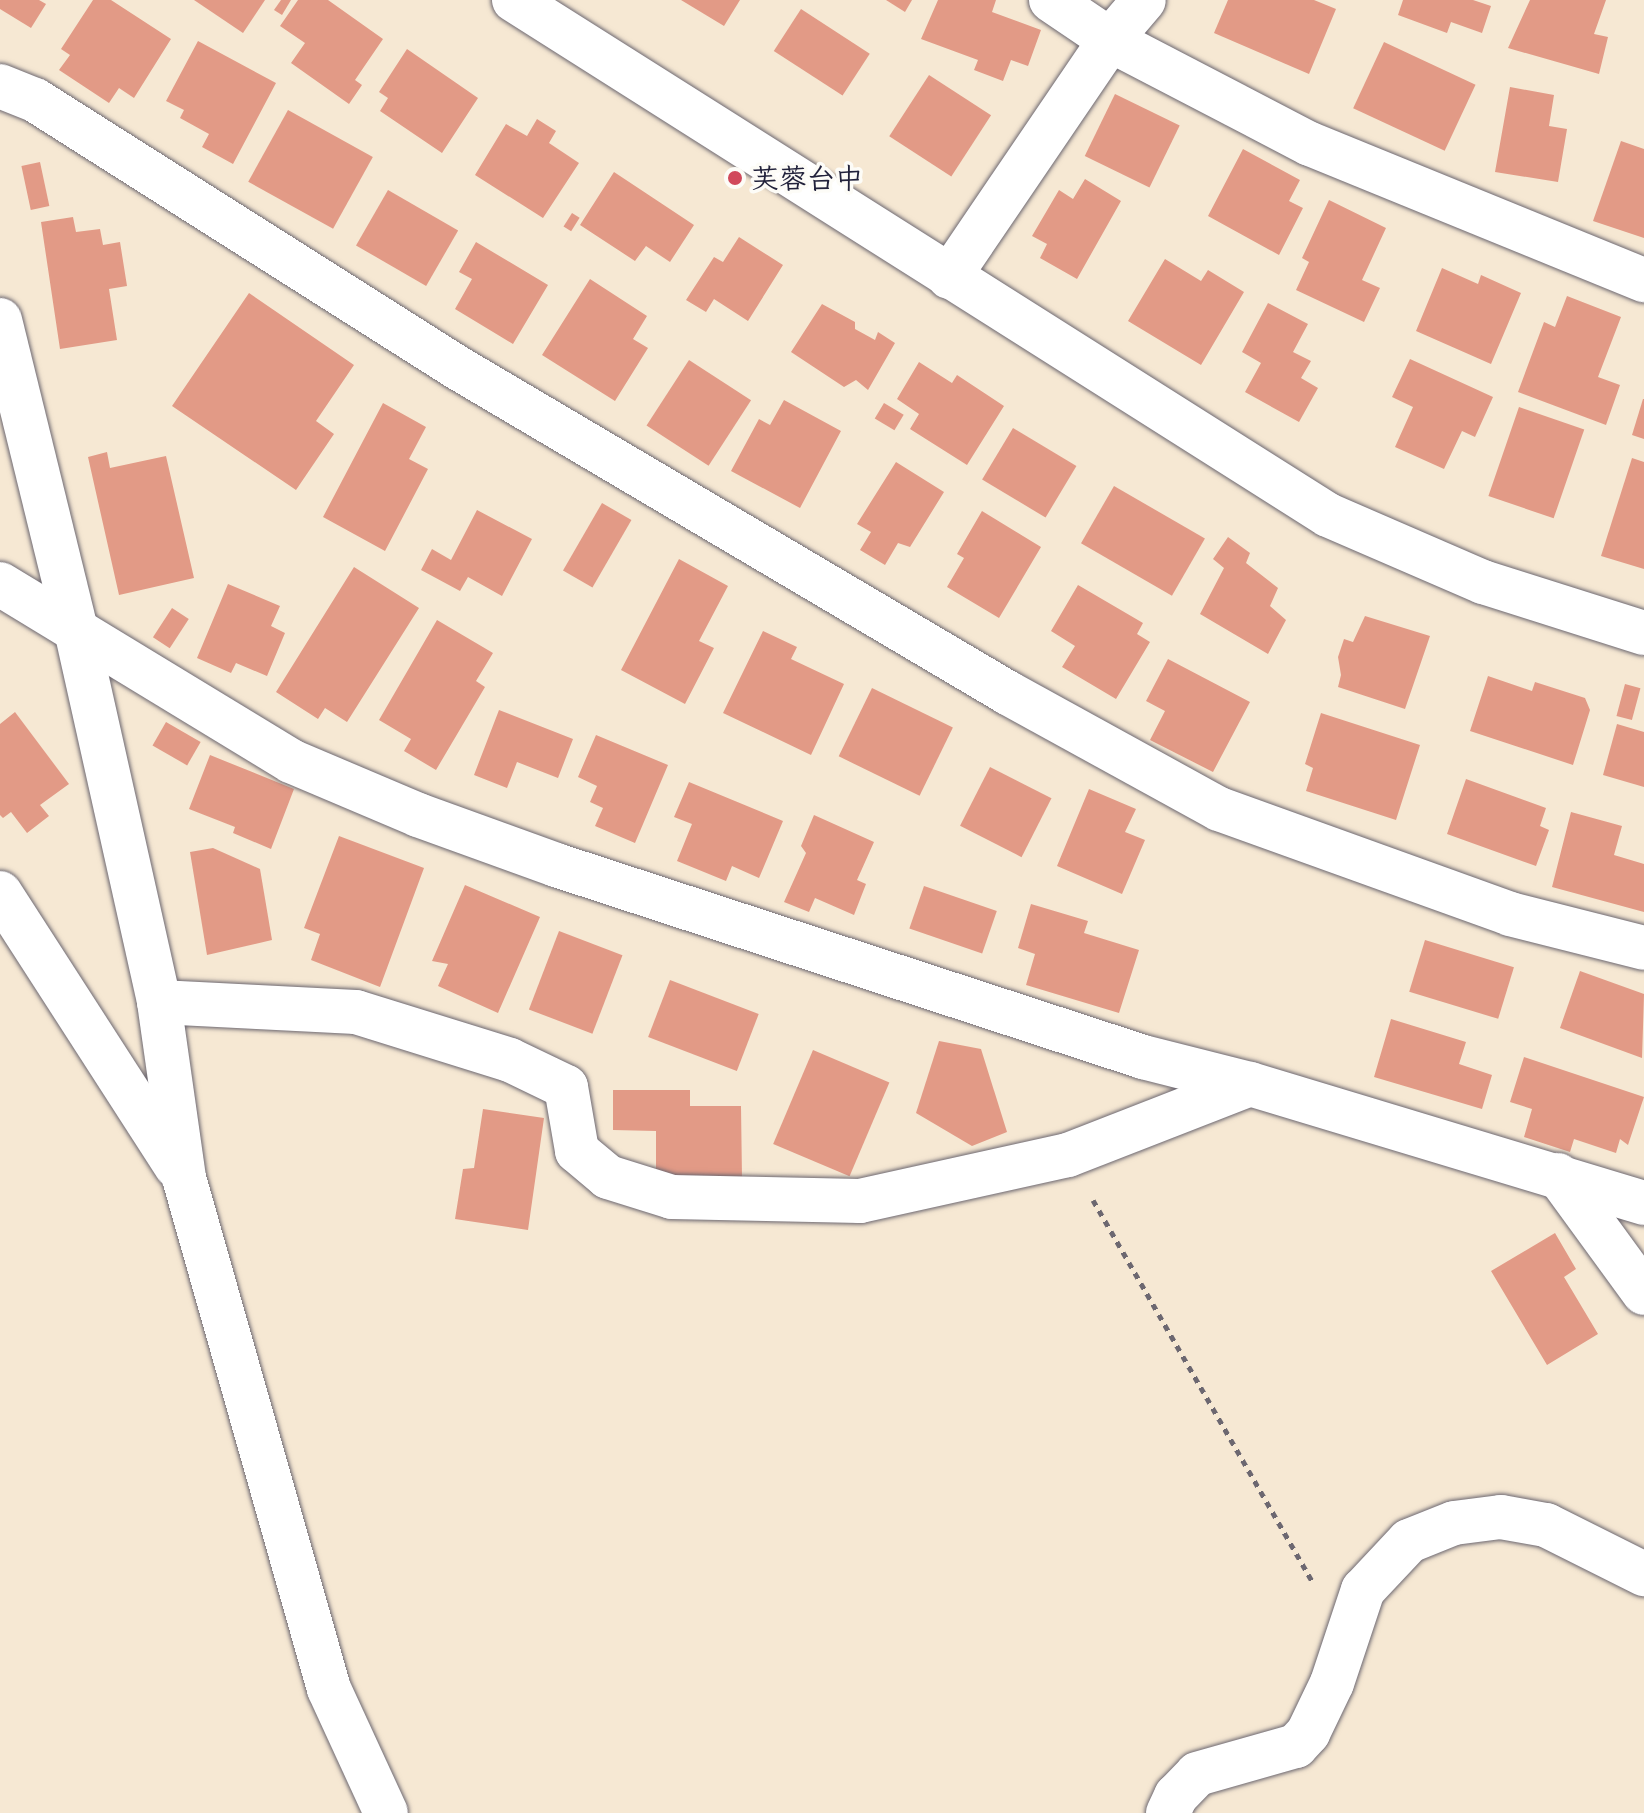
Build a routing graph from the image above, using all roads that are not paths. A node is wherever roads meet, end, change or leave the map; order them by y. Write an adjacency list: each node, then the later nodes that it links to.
1 (514, 0): 6 (street)
2 (1051, 0): 4 (street)
3 (1144, 0): 4 (street)
4 (1110, 40): 6 (street); 7 (street)
5 (0, 86): 13 (street)
6 (949, 277): 11 (street)
7 (1644, 280)
8 (0, 320): 10 (street)
9 (0, 584): 10 (street)
10 (76, 630): 14 (street); 15 (street)
11 (1644, 633)
12 (0, 893): 17 (street)
13 (1644, 948)
14 (159, 1002): 15 (street); 17 (street)
15 (1250, 1084): 16 (street)
16 (1558, 1175): 18 (street); 19 (street)
17 (184, 1178): 21 (street)
18 (1644, 1203)
19 (1644, 1293)
20 (1644, 1574): 22 (street)
21 (386, 1813)
22 (1168, 1813)

